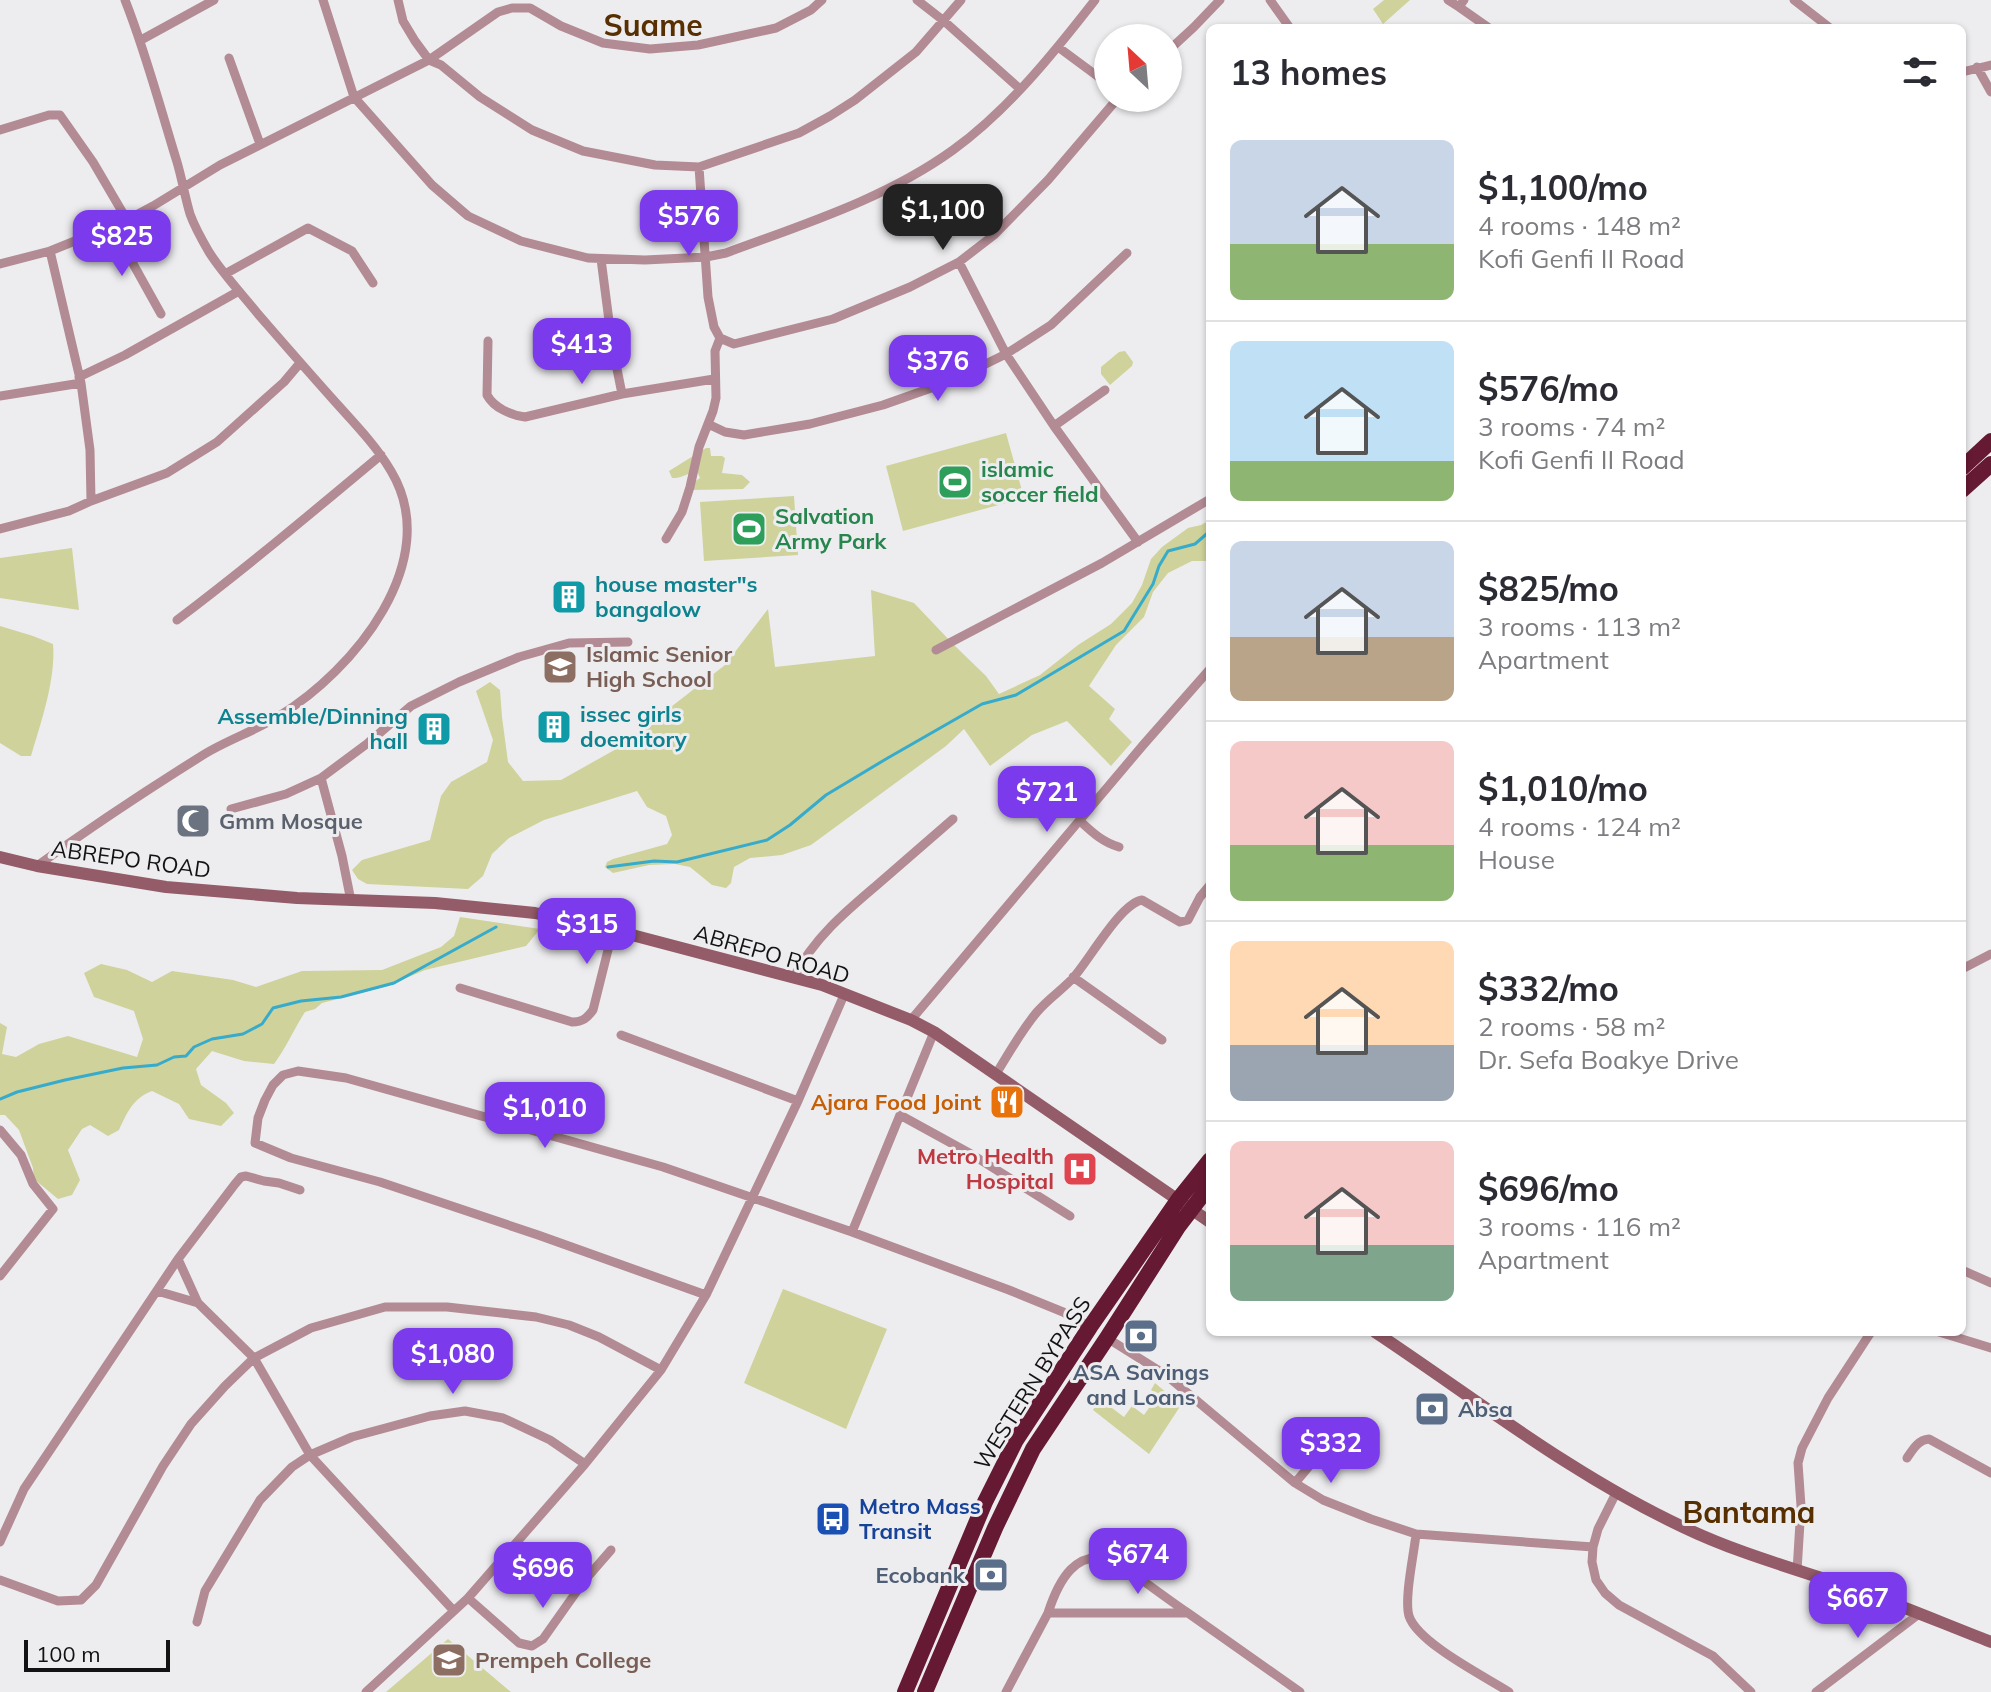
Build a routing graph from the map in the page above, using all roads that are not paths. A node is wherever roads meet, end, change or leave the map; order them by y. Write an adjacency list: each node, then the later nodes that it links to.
1 (125, 0): 19 (street)
2 (214, 0): 19 (street)
3 (323, 0): 29 (street)
4 (398, 0): 22 (street)
5 (822, 0): 22 (street)
6 (917, 0): 14 (street)
7 (961, 0): 14 (street)
8 (1095, 0): 20 (street)
9 (1220, 0): 18 (street)
10 (1270, 0): 15 (street)
11 (1448, 0): 13 (street)
12 (1794, 0): 17 (street)
13 (1461, 3): 16 (street)
14 (944, 21): 27 (street); 33 (street)
15 (1287, 24)
16 (1485, 24)
17 (1825, 24)
18 (1182, 38)
19 (141, 40): 34 (street)
20 (1058, 47): 26 (street); 27 (street)
21 (229, 58): 32 (street)
22 (429, 60): 29 (street); 33 (street)
23 (1991, 65): 24 (street)
24 (1977, 67): 25 (street); 28 (street)
25 (1966, 71)
26 (1094, 74)
27 (1020, 89): 39 (street)
28 (1991, 92)
29 (354, 97): 32 (street); 40 (street)
30 (1106, 112): 41 (street)
31 (0, 130): 35 (street)
32 (260, 144): 34 (street)
33 (699, 167): 39 (street)
34 (184, 187): 35 (street); 43 (street)
35 (127, 220): 36 (street)
36 (112, 226): 37 (street); 46 (street)
37 (50, 251): 42 (street); 52 (street)
38 (1127, 253): 49 (street)
39 (706, 257): 40 (street); 47 (street)
40 (601, 259): 54 (street)
41 (959, 262): 47 (street); 49 (street)
42 (0, 264)
43 (225, 274): 44 (street); 45 (street)
44 (373, 283)
45 (239, 291): 50 (street); 52 (street)
46 (161, 314)
47 (720, 338): 51 (street)
48 (488, 341): 54 (street)
49 (1006, 354): 56 (street); 57 (street)
50 (300, 363): 59 (street); 63 (street)
51 (714, 379): 54 (street); 56 (street)
52 (80, 380): 55 (street); 63 (street)
53 (1105, 390): 57 (street)
54 (622, 394)
55 (0, 396)
56 (708, 424): 66 (street)
57 (1054, 426): 67 (street)
58 (1991, 441): 60 (highway)
59 (381, 455): 68 (street); 78 (street)
60 (1966, 459)
61 (1991, 464): 62 (highway)
62 (1966, 486)
63 (91, 501): 65 (street)
64 (1206, 501): 67 (street)
65 (0, 529)
66 (666, 539)
67 (1138, 542): 70 (street)
68 (177, 620)
69 (628, 642): 72 (street)
70 (936, 650)
71 (1206, 674): 75 (street)
72 (321, 778): 73 (street); 80 (street)
73 (231, 809)
74 (953, 819): 84 (street)
75 (1080, 821): 76 (street); 88 (street)
76 (1119, 847)
77 (0, 857): 78 (main road, ABREPO ROAD)
78 (37, 866): 80 (main road, ABREPO ROAD)
79 (1206, 890): 85 (street)
80 (351, 901): 81 (main road, ABREPO ROAD)
81 (613, 930): 84 (main road, ABREPO ROAD); 86 (street)
82 (1991, 954): 83 (street)
83 (1966, 967)
84 (794, 977): 87 (main road, ABREPO ROAD)
85 (1073, 977): 91 (street); 92 (street)
86 (460, 988)
87 (844, 995): 88 (main road, ABREPO ROAD); 93 (street)
88 (911, 1020): 89 (main road, ABREPO ROAD)
89 (934, 1032): 92 (main road, ABREPO ROAD); 94 (street)
90 (621, 1035): 93 (street)
91 (1162, 1040)
92 (996, 1074): 100 (main road, ABREPO ROAD)
93 (798, 1101): 99 (street)
94 (900, 1115): 101 (street); 103 (street)
95 (0, 1130): 106 (street)
96 (1206, 1167): 100 (highway, WESTERN BYPASS)
97 (1206, 1188): 100 (highway, WESTERN BYPASS)
98 (300, 1190): 104 (street)
99 (751, 1198): 103 (street); 109 (street); 109 (street)
100 (1184, 1205): 102 (main road, ABREPO ROAD); 111 (highway, WESTERN BYPASS); 115 (highway, WESTERN BYPASS)
101 (1070, 1216)
102 (1206, 1219)
103 (852, 1232): 111 (street)
104 (178, 1259): 108 (street); 110 (street)
105 (1966, 1272): 107 (street)
106 (0, 1276)
107 (1991, 1283)
108 (157, 1291): 110 (street); 129 (street)
109 (706, 1295): 118 (street)
110 (198, 1303): 117 (street)
111 (1090, 1327): 125 (highway, WESTERN BYPASS)
112 (1381, 1336): 127 (main road)
113 (1868, 1336): 132 (street)
114 (1952, 1336): 116 (street)
115 (1107, 1338): 124 (street); 126 (highway, WESTERN BYPASS)
116 (1991, 1348)
117 (254, 1358): 118 (street); 120 (street); 133 (street)
118 (661, 1370): 122 (street)
119 (1345, 1423): 124 (street)
120 (310, 1455): 122 (street); 135 (street); 139 (street)
121 (1907, 1458): 123 (street)
122 (585, 1464): 134 (street)
123 (1991, 1473)
124 (1295, 1483): 128 (street)
125 (993, 1486): 126 (highway); 142 (highway, WESTERN BYPASS)
126 (1011, 1491): 143 (highway, WESTERN BYPASS)
127 (1616, 1493): 130 (street); 132 (main road)
128 (1416, 1534): 130 (street); 146 (street)
129 (0, 1542)
130 (1593, 1547): 147 (street)
131 (611, 1550): 134 (street)
132 (1797, 1571): 138 (main road)
133 (0, 1580)
134 (468, 1598): 135 (street)
135 (454, 1611): 141 (street)
136 (1048, 1613): 137 (street); 137 (street); 144 (street)
137 (1188, 1613): 145 (street)
138 (1919, 1614): 140 (main road); 148 (street)
139 (197, 1622)
140 (1991, 1642)
141 (366, 1692)
142 (905, 1692)
143 (925, 1692)
144 (1006, 1692)
145 (1300, 1692)
146 (1509, 1692)
147 (1751, 1692)
148 (1816, 1692)

